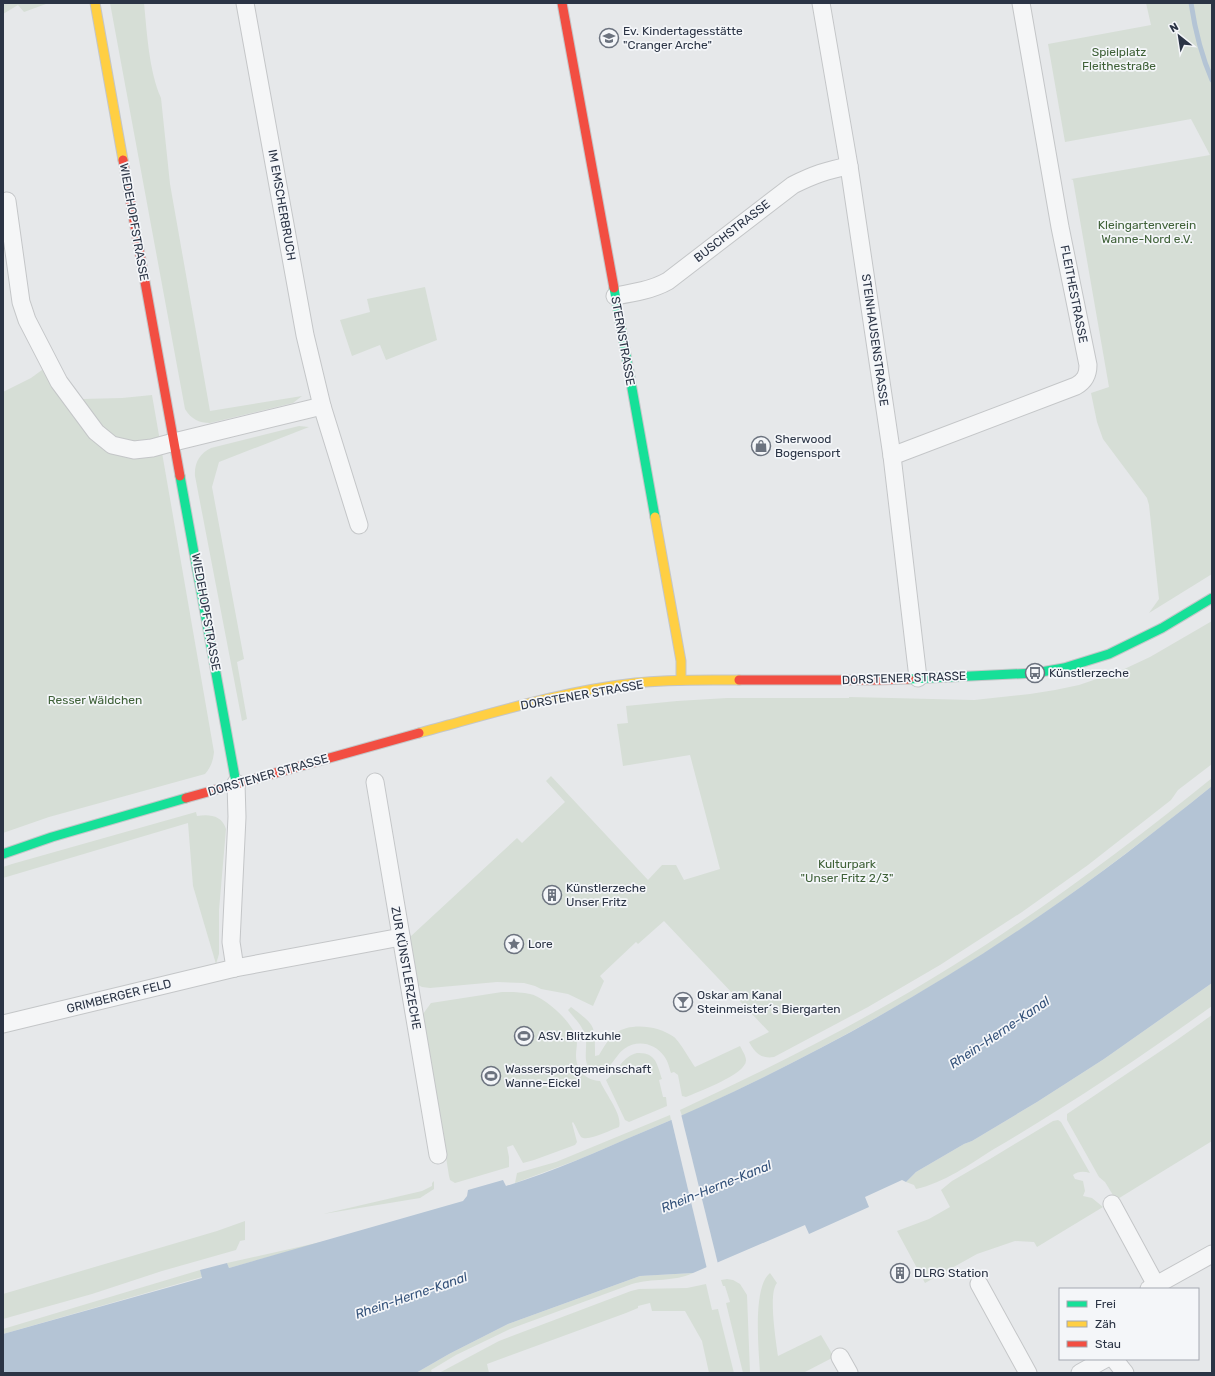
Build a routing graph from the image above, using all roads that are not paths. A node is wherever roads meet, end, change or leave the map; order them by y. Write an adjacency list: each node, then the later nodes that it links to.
1 (95, 3): 10 (main road, WIEDEHOPFSTRASSE)
2 (245, 3): 9 (street, IM EMSCHERBRUCH)
3 (562, 3): 8 (main road, STERNSTRASSE)
4 (821, 3): 6 (street, STEINHAUSENSTRASSE)
5 (1021, 3): 11 (street, FLEITHESTRASSE)
6 (849, 166): 8 (street, BUSCHSTRASSE); 11 (street, STEINHAUSENSTRASSE)
7 (7, 201): 10 (street)
8 (615, 296): 15 (main road, STERNSTRASSE)
9 (322, 406): 10 (street); 12 (street, IM EMSCHERBRUCH)
10 (174, 442): 17 (main road, WIEDEHOPFSTRASSE)
11 (892, 456): 14 (street, STEINHAUSENSTRASSE)
12 (359, 525)
13 (1212, 598): 14 (main road, DORSTENER STRASSE)
14 (918, 678): 15 (main road, DORSTENER STRASSE)
15 (682, 680): 17 (main road, DORSTENER STRASSE)
16 (375, 782): 19 (street, ZUR KÜNSTLERZECHE)
17 (236, 783): 18 (main road, DORSTENER STRASSE); 20 (street)
18 (3, 854)
19 (401, 936): 20 (street, GRIMBERGER FELD); 22 (street, ZUR KÜNSTLERZECHE)
20 (236, 968): 21 (street, GRIMBERGER FELD)
21 (3, 1024)
22 (438, 1155)
23 (1112, 1204): 26 (street)
24 (1212, 1254): 26 (street)
25 (978, 1284): 31 (street)
26 (1152, 1287)
27 (840, 1357): 30 (street)
28 (1103, 1360): 32 (street)
29 (1115, 1360): 33 (street)
30 (849, 1373)
31 (1028, 1373)
32 (1080, 1373)
33 (1125, 1373)

